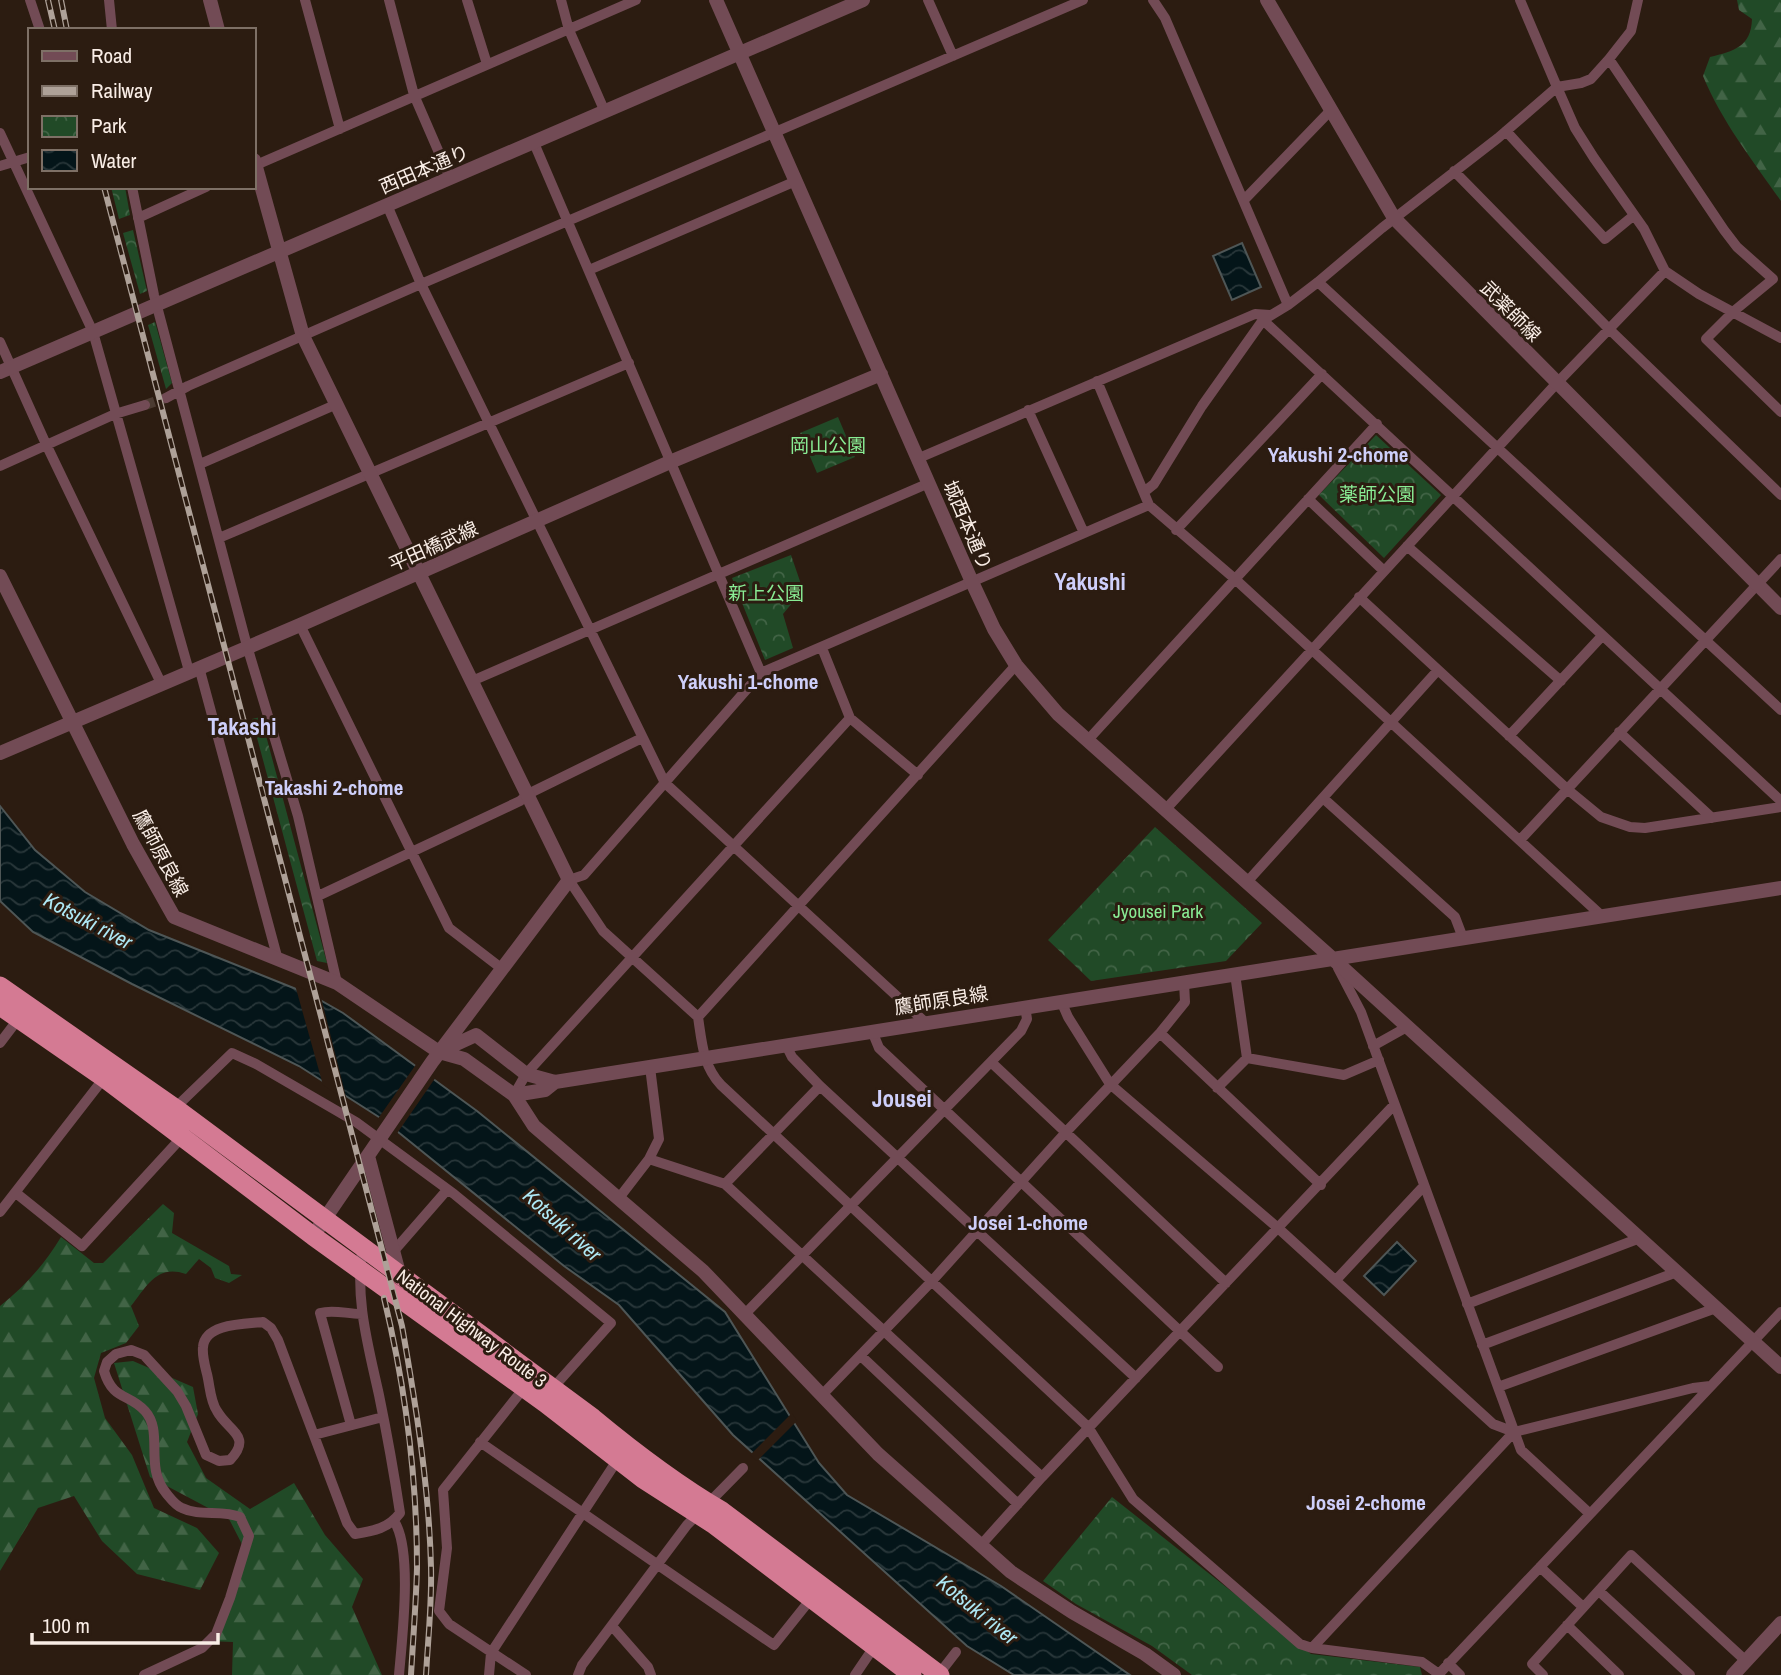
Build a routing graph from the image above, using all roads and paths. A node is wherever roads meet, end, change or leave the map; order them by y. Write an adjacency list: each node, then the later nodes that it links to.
1 (30, 0): 17 (street)
2 (109, 0): 18 (street)
3 (210, 0): 19 (street)
4 (305, 0): 29 (street)
5 (388, 0): 26 (street)
6 (467, 0): 24 (street)
7 (561, 0): 20 (street)
8 (636, 0): 20 (street)
9 (716, 0): 21 (street, 城西本通り)
10 (863, 0): 21 (street, 西田本通り)
11 (928, 0): 22 (street)
12 (1083, 0): 22 (street)
13 (1153, 0): 44 (street)
14 (1267, 0): 27 (street, 武薬師線)
15 (1520, 0): 25 (street)
16 (1637, 0): 23 (street)
17 (39, 28)
18 (112, 28)
19 (217, 28)
20 (569, 30): 24 (street); 28 (street)
21 (739, 54): 28 (street, 西田本通り); 31 (street, 城西本通り)
22 (953, 56): 31 (street)
23 (1609, 59): 25 (street); 53 (street)
24 (487, 64): 26 (street)
25 (1557, 87): 30 (street); 46 (street)
26 (414, 95): 29 (street); 40 (street)
27 (1331, 110): 44 (street); 48 (street, 武薬師線)
28 (605, 112): 33 (street, 西田本通り)
29 (340, 129): 36 (street)
30 (1506, 131): 39 (street); 46 (street)
31 (774, 132): 41 (street, 城西本通り); 49 (street)
32 (0, 133): 35 (street)
33 (534, 143): 40 (street, 西田本通り); 49 (street)
34 (28, 158): 35 (street)
35 (14, 162): 37 (street); 61 (street)
36 (256, 162)
37 (0, 166)
38 (256, 170): 50 (street)
39 (1454, 172): 48 (street); 60 (street)
40 (450, 178): 45 (street, 西田本通り)
41 (796, 181): 51 (street); 67 (street, 城西本通り)
42 (132, 189): 47 (street)
43 (202, 189): 47 (street)
44 (1244, 200): 57 (street)
45 (387, 205): 50 (street, 西田本通り); 55 (street)
46 (1633, 215): 52 (street)
47 (138, 218): 56 (street)
48 (1394, 218): 54 (street); 70 (street, 武薬師線)
49 (568, 221): 51 (street); 55 (street)
50 (278, 252): 56 (street, 西田本通り); 62 (street)
51 (589, 270): 65 (street)
52 (1665, 271): 58 (street); 60 (street)
53 (1777, 276): 58 (street)
54 (1318, 282): 57 (street); 81 (street)
55 (421, 284): 62 (street); 78 (street)
56 (157, 305): 61 (street, 西田本通り); 71 (street)
57 (1288, 305): 59 (street)
58 (1734, 311): 63 (street); 76 (street)
59 (1266, 318): 68 (street); 69 (street); 88 (street)
60 (1608, 328): 70 (street); 89 (street)
61 (93, 332): 66 (street, 西田本通り); 77 (street)
62 (303, 336): 71 (street); 73 (street)
63 (1781, 338)
64 (0, 342): 66 (street)
65 (629, 363): 78 (street); 83 (street)
66 (5, 370): 80 (street)
67 (881, 374): 82 (street, 城西本通り); 83 (street, 平田橋武線)
68 (1322, 374): 79 (street); 94 (street)
69 (1097, 381): 75 (street); 88 (street)
70 (1556, 384): 81 (street); 105 (street, 武薬師線)
71 (180, 391): 72 (street); 84 (street)
72 (166, 398)
73 (337, 404): 84 (street); 86 (street)
74 (145, 405): 77 (street)
75 (1028, 410): 82 (street); 95 (street)
76 (1781, 412)
77 (116, 414): 80 (street); 116 (street)
78 (489, 422): 86 (street); 93 (street)
79 (1377, 424): 90 (street); 91 (street)
80 (47, 446): 85 (street); 121 (street)
81 (1497, 447): 90 (street); 111 (street)
82 (919, 458): 87 (street, 城西本通り)
83 (670, 461): 93 (street, 平田橋武線); 101 (street)
84 (200, 464): 96 (street)
85 (0, 466)
86 (371, 473): 96 (street); 100 (street)
87 (929, 483): 101 (street); 104 (street, 城西本通り)
88 (1144, 492): 92 (street)
89 (1781, 495)
90 (1453, 496): 97 (street); 110 (street)
91 (1308, 499): 99 (street); 103 (street)
92 (1149, 505): 94 (street); 95 (street)
93 (538, 521): 100 (street, 平田橋武線); 109 (street)
94 (1176, 530): 103 (street)
95 (1084, 533): 104 (street)
96 (219, 538): 112 (street)
97 (1407, 546): 99 (street); 120 (street)
98 (1781, 559): 105 (street)
99 (1384, 571): 106 (street)
100 (419, 573): 108 (street, 平田橋武線); 119 (street)
101 (718, 575): 109 (street); 118 (street)
102 (0, 576): 125 (street, 鷹師原良線)
103 (1235, 579): 114 (street); 130 (street)
104 (972, 582): 113 (street); 115 (street, 城西本通り)
105 (1757, 584): 107 (street, 武薬師線); 111 (street)
106 (1359, 597): 114 (street); 117 (street)
107 (1781, 608)
108 (300, 625): 112 (street, 平田橋武線); 143 (street)
109 (591, 630): 119 (street); 129 (street)
110 (1602, 636): 120 (street); 122 (street)
111 (1705, 640): 122 (street); 123 (street)
112 (247, 646): 116 (street, 平田橋武線); 147 (street)
113 (822, 648): 118 (street); 124 (street)
114 (1310, 650): 126 (street); 139 (street)
115 (1016, 665): 130 (street, 城西本通り); 132 (street)
116 (194, 669): 121 (street, 平田橋武線); 153 (street)
117 (1438, 670): 126 (street); 128 (street)
118 (761, 673): 133 (street)
119 (472, 681): 135 (street)
120 (1561, 681): 128 (street)
121 (161, 683): 125 (street, 平田橋武線)
122 (1660, 689): 127 (street); 137 (street)
123 (1781, 710)
124 (850, 718): 132 (street); 142 (street)
125 (73, 721): 131 (street, 平田橋武線); 153 (street, 鷹師原良線)
126 (1392, 724): 136 (street); 141 (street)
127 (1619, 732): 134 (street); 140 (street)
128 (1509, 736): 134 (street)
129 (642, 738): 133 (street); 135 (street)
130 (1087, 741): 139 (street, 城西本通り)
131 (0, 753)
132 (918, 775): 148 (street)
133 (665, 783): 142 (street); 144 (street)
134 (1566, 789): 140 (street); 141 (street)
135 (528, 793): 143 (street); 144 (street)
136 (1323, 798): 145 (street); 150 (street)
137 (1781, 801)
138 (1781, 807): 140 (street)
139 (1165, 810): 145 (street, 城西本通り)
140 (1712, 818)
141 (1521, 839): 149 (street)
142 (733, 845): 148 (street); 151 (street)
143 (411, 851): 147 (street); 154 (street)
144 (569, 880): 151 (street); 154 (street)
145 (1247, 882): 152 (street, 城西本通り)
146 (1780, 892): 149 (street, 鷹師原良線)
147 (318, 896): 157 (street)
148 (799, 906): 163 (street); 165 (street)
149 (1603, 917): 150 (street, 鷹師原良線)
150 (1463, 938): 152 (street, 鷹師原良線)
151 (631, 958): 163 (street); 179 (street)
152 (1333, 959): 155 (street, 鷹師原良線); 166 (street, 城西本通り); 172 (street)
153 (278, 960): 157 (street, 鷹師原良線)
154 (501, 968): 162 (street)
155 (1235, 974): 156 (street, 鷹師原良線); 174 (street)
156 (1184, 982): 159 (street, 鷹師原良線); 168 (street)
157 (337, 983): 173 (street, 鷹師原良線)
158 (0, 986): 187 (highway, National Highway Route 3)
159 (1062, 1001): 161 (street, 鷹師原良線); 182 (street)
160 (0, 1006): 164 (highway, National Highway Route 3)
161 (1025, 1006): 165 (street, 鷹師原良線); 177 (street)
162 (471, 1009): 169 (street); 173 (street)
163 (698, 1017): 175 (street)
164 (19, 1018): 170 (street); 180 (highway, National Highway Route 3)
165 (926, 1023): 167 (street, 鷹師原良線)
166 (1407, 1027): 172 (street); 209 (street, 城西本通り)
167 (872, 1031): 171 (street, 鷹師原良線); 188 (street)
168 (1160, 1033): 182 (street); 184 (street)
169 (476, 1035): 173 (street); 179 (street, 鷹師原良線)
170 (0, 1043)
171 (786, 1045): 175 (street, 鷹師原良線); 183 (street)
172 (1373, 1046): 176 (street)
173 (435, 1057): 185 (street, 鷹師原良線); 192 (street)
174 (1247, 1058): 176 (street); 184 (street)
175 (704, 1059): 178 (street, 鷹師原良線); 190 (street)
176 (1379, 1060): 186 (street)
177 (992, 1063): 188 (street); 189 (street)
178 (650, 1068): 181 (street, 鷹師原良線); 195 (street)
179 (526, 1074): 181 (street, 鷹師原良線); 185 (street)
180 (104, 1078): 191 (highway, National Highway Route 3); 201 (street)
181 (555, 1082): 185 (street, 鷹師原良線)
182 (1110, 1084): 189 (street); 206 (street)
183 (820, 1086): 190 (street); 194 (street)
184 (1217, 1088): 198 (street)
185 (514, 1095): 202 (street)
186 (1394, 1105): 198 (street); 199 (street)
187 (175, 1108): 192 (street); 205 (highway, National Highway Route 3)
188 (944, 1109): 194 (street); 196 (street)
189 (1066, 1132): 196 (street); 218 (street)
190 (774, 1134): 197 (street); 203 (street)
191 (183, 1136): 201 (street); 208 (highway, National Highway Route 3)
192 (381, 1137): 193 (street); 200 (street)
193 (368, 1156): 205 (street); 211 (street)
194 (898, 1157): 203 (street); 207 (street)
195 (649, 1159): 197 (street); 202 (street)
196 (1022, 1182): 207 (street); 224 (street)
197 (725, 1184): 212 (street)
198 (1321, 1185): 206 (street)
199 (1423, 1187): 216 (street); 219 (street)
200 (447, 1190): 211 (street); 235 (street)
201 (16, 1193): 204 (street)
202 (619, 1198): 223 (street)
203 (851, 1206): 212 (street); 217 (street)
204 (0, 1212)
205 (324, 1218): 208 (street); 210 (highway, National Highway Route 3)
206 (1278, 1228): 216 (street); 218 (street)
207 (977, 1231): 217 (street); 231 (street)
208 (313, 1236): 213 (highway, National Highway Route 3)
209 (1640, 1238): 214 (street, 城西本通り); 219 (street)
210 (363, 1245): 213 (street); 215 (highway, National Highway Route 3)
211 (393, 1252): 215 (street)
212 (803, 1256): 223 (street); 225 (street)
213 (359, 1268): 222 (street); 234 (highway, National Highway Route 3)
214 (1677, 1272): 220 (street, 城西本通り); 227 (street)
215 (400, 1273): 235 (highway, National Highway Route 3)
216 (1336, 1280): 240 (street)
217 (932, 1281): 225 (street); 239 (street)
218 (1226, 1283): 224 (street)
219 (1467, 1304): 227 (street)
220 (1716, 1308): 226 (street, 城西本通り); 233 (street)
221 (1781, 1312): 226 (street)
222 (361, 1314): 237 (street); 238 (street)
223 (745, 1314): 236 (street)
224 (1181, 1331): 229 (street); 231 (street)
225 (884, 1332): 228 (street); 245 (street)
226 (1753, 1341): 230 (street, 城西本通り); 232 (street)
227 (1482, 1345): 233 (street)
228 (861, 1356): 236 (street); 246 (street)
229 (1218, 1367)
230 (1781, 1367)
231 (1136, 1378): 239 (street)
232 (1710, 1386): 240 (street); 249 (street)
233 (1498, 1387): 240 (street)
234 (524, 1388): 242 (street); 243 (highway, National Highway Route 3)
235 (552, 1389): 247 (highway, National Highway Route 3)
236 (822, 1395): 251 (street)
237 (383, 1417): 238 (street); 250 (street)
238 (351, 1425): 241 (street)
239 (1088, 1427): 245 (street); 261 (street)
240 (1514, 1432): 249 (street); 261 (street)
241 (314, 1435): 250 (street); 266 (street)
242 (480, 1442): 248 (street); 263 (street)
243 (618, 1459): 247 (highway, National Highway Route 3); 248 (street)
244 (743, 1468): 247 (street)
245 (1042, 1477): 246 (street)
246 (1018, 1504): 251 (street)
247 (703, 1509): 252 (street); 255 (highway, National Highway Route 3); 274 (highway, National Highway Route 3)
248 (581, 1513): 252 (street); 263 (street)
249 (1589, 1513): 253 (street)
250 (394, 1521): 267 (street)
251 (980, 1546): 275 (street)
252 (657, 1566): 255 (street); 259 (street)
253 (1540, 1567): 256 (street); 265 (street)
254 (1599, 1591): 256 (street); 264 (street); 280 (street)
255 (810, 1600): 260 (highway, National Highway Route 3)
256 (1583, 1607): 258 (street)
257 (1781, 1623): 264 (street)
258 (1567, 1625): 278 (street); 279 (street)
259 (612, 1626): 270 (street); 271 (street)
260 (874, 1647): 272 (street); 273 (highway, National Highway Route 3)
261 (1312, 1648): 276 (street)
262 (956, 1652): 274 (street)
263 (491, 1653): 268 (street); 269 (street)
264 (1746, 1661): 281 (street)
265 (1448, 1663): 276 (street); 277 (street)
266 (144, 1675)
267 (398, 1675)
268 (489, 1675)
269 (526, 1675)
270 (578, 1675)
271 (651, 1675)
272 (855, 1675)
273 (912, 1675)
274 (939, 1675)
275 (1174, 1675)
276 (1439, 1675)
277 (1460, 1675)
278 (1543, 1675)
279 (1619, 1675)
280 (1690, 1675)
281 (1733, 1675)

